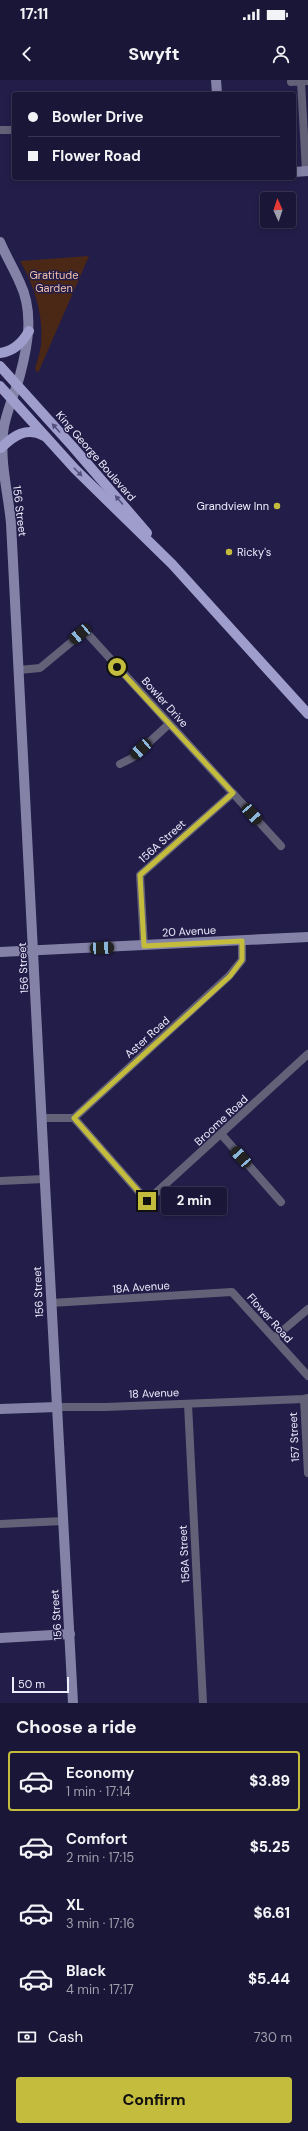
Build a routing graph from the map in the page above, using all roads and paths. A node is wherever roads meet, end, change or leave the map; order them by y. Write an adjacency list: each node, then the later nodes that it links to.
1 (216, 80): 4 (street)
2 (291, 82): 3 (street)
3 (305, 82): 7 (street)
4 (217, 92)
5 (0, 130): 6 (street)
6 (12, 130)
7 (307, 171): 8 (street)
8 (296, 172)
9 (0, 242): 10 (street, 156 Street)
10 (29, 331): 11 (main road); 13 (street, 156 Street)
11 (0, 353)
12 (0, 366): 13 (main road, King George Boulevard)
13 (17, 385): 15 (street, 156 Street); 18 (main road, King George Boulevard, one-way to 13)
14 (0, 386): 15 (main road, King George Boulevard)
15 (12, 399): 16 (main road, King George Boulevard); 17 (street, 156 Street)
16 (45, 438): 17 (main road); 18 (main road, King George Boulevard, one-way to 18)
17 (1, 448): 19 (street, 156 Street)
18 (172, 564): 20 (main road, King George Boulevard)
19 (19, 670): 21 (street, Bowler Drive); 28 (street, 156 Street)
20 (308, 714)
21 (169, 724): 22 (street); 23 (street, Bowler Drive)
22 (120, 764)
23 (233, 793): 24 (street, Bowler Drive); 27 (street, 156A Street)
24 (281, 846)
25 (308, 937): 26 (street, 20 Avenue)
26 (242, 941): 27 (street, 20 Avenue); 32 (street, Aster Road)
27 (144, 946): 28 (street, 20 Avenue)
28 (34, 951): 29 (street, 20 Avenue); 31 (street, 156 Street)
29 (0, 952)
30 (307, 1057): 33 (street, Broome Road)
31 (41, 1118): 32 (street); 34 (street, 156 Street)
32 (74, 1118): 33 (street, Broome Road)
33 (221, 1134): 36 (street)
34 (44, 1179): 35 (street); 38 (street, 156 Street)
35 (0, 1181)
36 (281, 1202)
37 (232, 1292): 38 (street, 18A Avenue); 40 (street, Flower Road)
38 (51, 1303): 44 (street, 156 Street)
39 (308, 1309): 40 (street)
40 (274, 1338): 41 (street, Flower Road)
41 (308, 1376)
42 (306, 1398): 43 (street, 18 Avenue); 46 (street, 157 Street)
43 (188, 1404): 44 (street, 18 Avenue); 52 (street, 156A Street)
44 (57, 1407): 45 (street, 18 Avenue); 47 (street, 156 Street)
45 (0, 1409)
46 (308, 1473)
47 (62, 1520): 48 (street); 49 (street, 156 Street)
48 (0, 1524)
49 (70, 1634): 50 (street); 51 (street, 156 Street)
50 (0, 1638)
51 (73, 1703)
52 (203, 1703)

